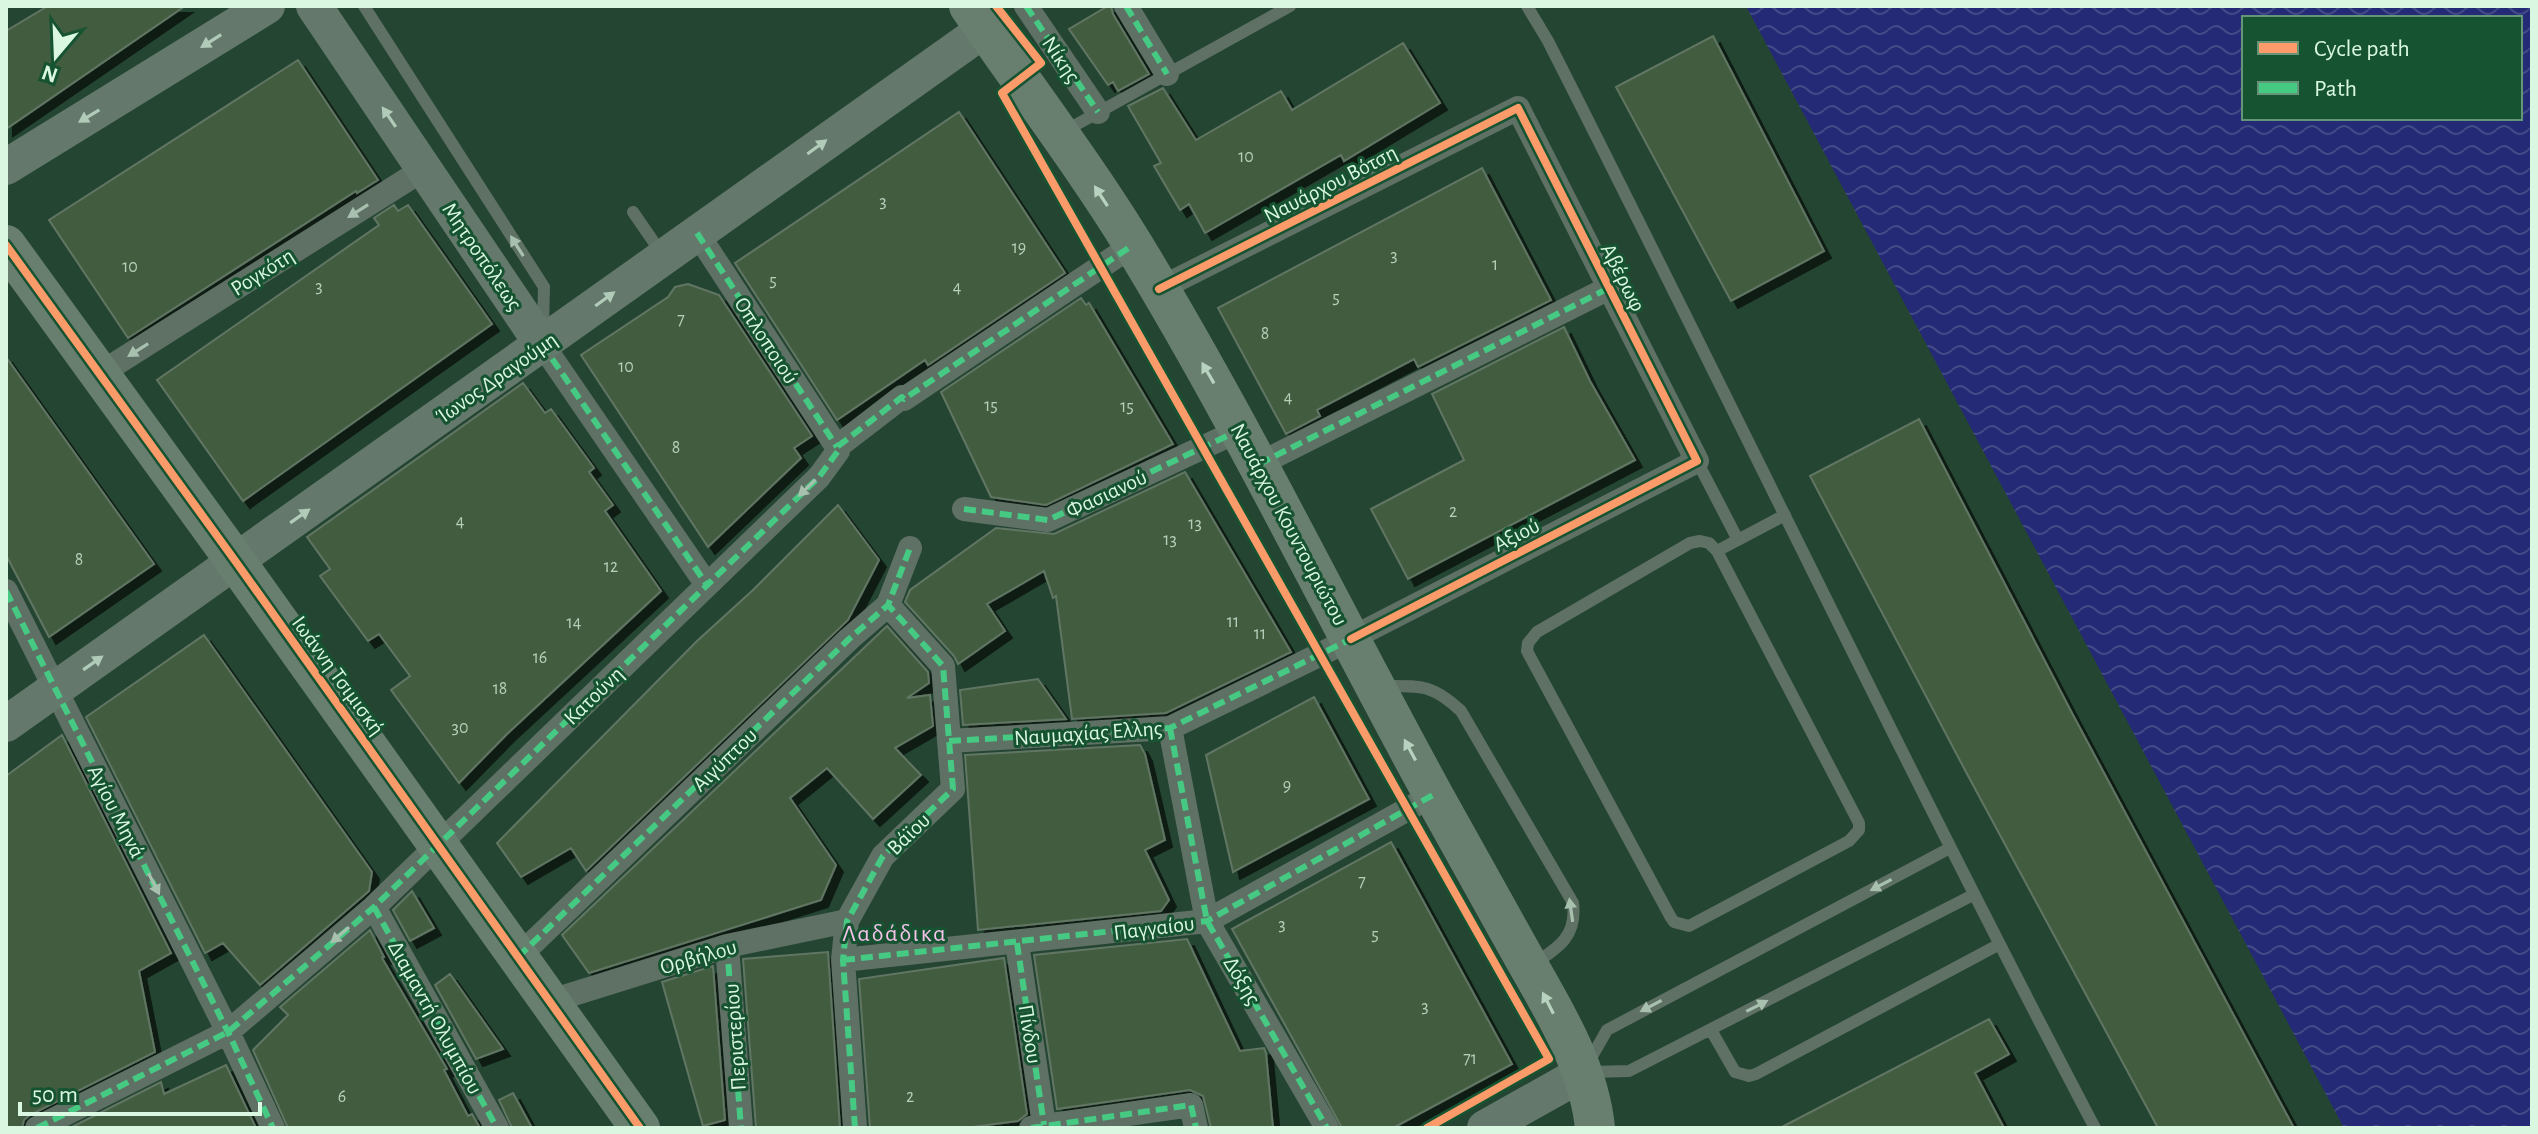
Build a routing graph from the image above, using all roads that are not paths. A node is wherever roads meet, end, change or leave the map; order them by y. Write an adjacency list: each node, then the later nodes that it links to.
1 (267, 6): 13 (main road, one-way to 13)
2 (314, 6): 14 (main road, Μητροπόλεως, one-way to 2)
3 (364, 6): 22 (lane, one-way to 3)
4 (1026, 6): 11 (street, Νίκης)
5 (1126, 6): 9 (street)
6 (1290, 6): 9 (lane)
7 (1527, 6): 28 (lane)
8 (977, 17): 12 (main road, Ναυάρχου Κουντουριώτου); 16 (main road, Ίωνος Δραγούμη, one-way to 8)
9 (1167, 74): 11 (lane)
10 (1518, 108): 20 (street, Αβέρωφ); 21 (street, Ναυάρχου Βότση)
11 (1098, 112): 12 (lane)
12 (1060, 133): 18 (main road, Ναυάρχου Κουντουριώτου, one-way to 12)
13 (6, 167)
14 (424, 169): 22 (main road, Μητροπόλεως); 23 (street, Ρογκότη, one-way to 23)
15 (633, 212): 19 (lane)
16 (697, 233): 19 (main road, Ίωνος Δραγούμη); 24 (street, Οπλοποιού)
17 (6, 245): 23 (main road, Ιωάννη Τσιμισκή)
18 (1133, 245): 21 (main road, Ναυάρχου Κουντουριώτου); 24 (street, Κατούνη)
19 (664, 257): 22 (main road, Ίωνος Δραγούμη, one-way to 19)
20 (1609, 288): 25 (street, Φασιανού); 26 (street, Αβέρωφ)
21 (1159, 289): 25 (main road, Ναυάρχου Κουντουριώτου, one-way to 21)
22 (542, 344): 32 (main road, Ίωνος Δραγούμη, one-way to 22); 33 (street, Μητροπόλεως)
23 (101, 373): 32 (main road, Ιωάννη Τσιμισκή)
24 (837, 447): 33 (street, Κατούνη, one-way to 33)
25 (1249, 447): 27 (street, Φασιανού); 36 (main road, Ναυάρχου Κουντουριώτου)
26 (1697, 461): 29 (lane); 36 (street, Αξιού)
27 (964, 509)
28 (1785, 515): 29 (lane); 44 (lane)
29 (1738, 540): 31 (lane)
30 (910, 548): 35 (street, Αιγύπτου)
31 (1717, 551): 31 (lane)
32 (236, 562): 38 (main road, Ίωνος Δραγούμη, one-way to 32); 43 (main road, Ιωάννη Τσιμισκή)
33 (707, 585): 43 (street, Κατούνη)
34 (6, 591): 38 (street, Αγίου Μηνά)
35 (888, 605): 41 (street, Βάϊου); 52 (street, Αιγύπτου)
36 (1351, 639): 37 (main road, Ναυάρχου Κουντουριώτου); 40 (street, Ναυμαχίας Ελλης)
37 (1376, 686): 42 (main road, Ναυάρχου Κουντουριώτου, one-way to 37); 54 (lane, one-way to 37)
38 (56, 689): 39 (main road, Ίωνος Δραγούμη); 57 (street, Αγίου Μηνά, one-way to 57)
39 (6, 724)
40 (1170, 728): 41 (street, Ναυμαχίας Ελλης); 48 (street, Δόξης)
41 (949, 741): 47 (street, Βάϊου)
42 (1433, 795): 48 (street, Παγγαίου); 54 (main road, Ναυάρχου Κουντουριώτου)
43 (438, 844): 46 (street, Κατούνη); 52 (main road, Ιωάννη Τσιμισκή)
44 (1950, 848): 45 (lane); 58 (lane, one-way to 58)
45 (1973, 895): 50 (lane); 56 (lane, one-way to 45)
46 (374, 907): 57 (street, Κατούνη, one-way to 57); 62 (street, Διαμαντή Ολυμπίου)
47 (847, 921): 51 (street, Ορβήλου); 53 (street, Βάϊου)
48 (1207, 921): 49 (street, Παγγαίου); 67 (street, Δόξης)
49 (1017, 943): 53 (street, Παγγαίου); 59 (street, Πίνδου)
50 (1998, 945): 56 (lane); 70 (lane)
51 (727, 946): 55 (street, Ορβήλου); 64 (street, Περιστερίου)
52 (518, 957): 55 (main road, Ιωάννη Τσιμισκή)
53 (843, 960): 65 (street, Βάϊου)
54 (1529, 967): 58 (main road, Ναυάρχου Κουντουριώτου, one-way to 54)
55 (551, 1001): 63 (main road, Ιωάννη Τσιμισκή)
56 (1711, 1030): 58 (lane)
57 (228, 1032): 60 (street, Κατούνη); 61 (street, Αγίου Μηνά)
58 (1583, 1073): 68 (main road); 69 (main road, Ναυάρχου Κουντουριώτου)
59 (1038, 1127): 66 (street)
60 (37, 1128)
61 (273, 1128)
62 (497, 1128)
63 (640, 1128)
64 (741, 1128)
65 (855, 1128)
66 (1196, 1128)
67 (1327, 1128)
68 (1485, 1128)
69 (1595, 1128)
70 (2095, 1128)

